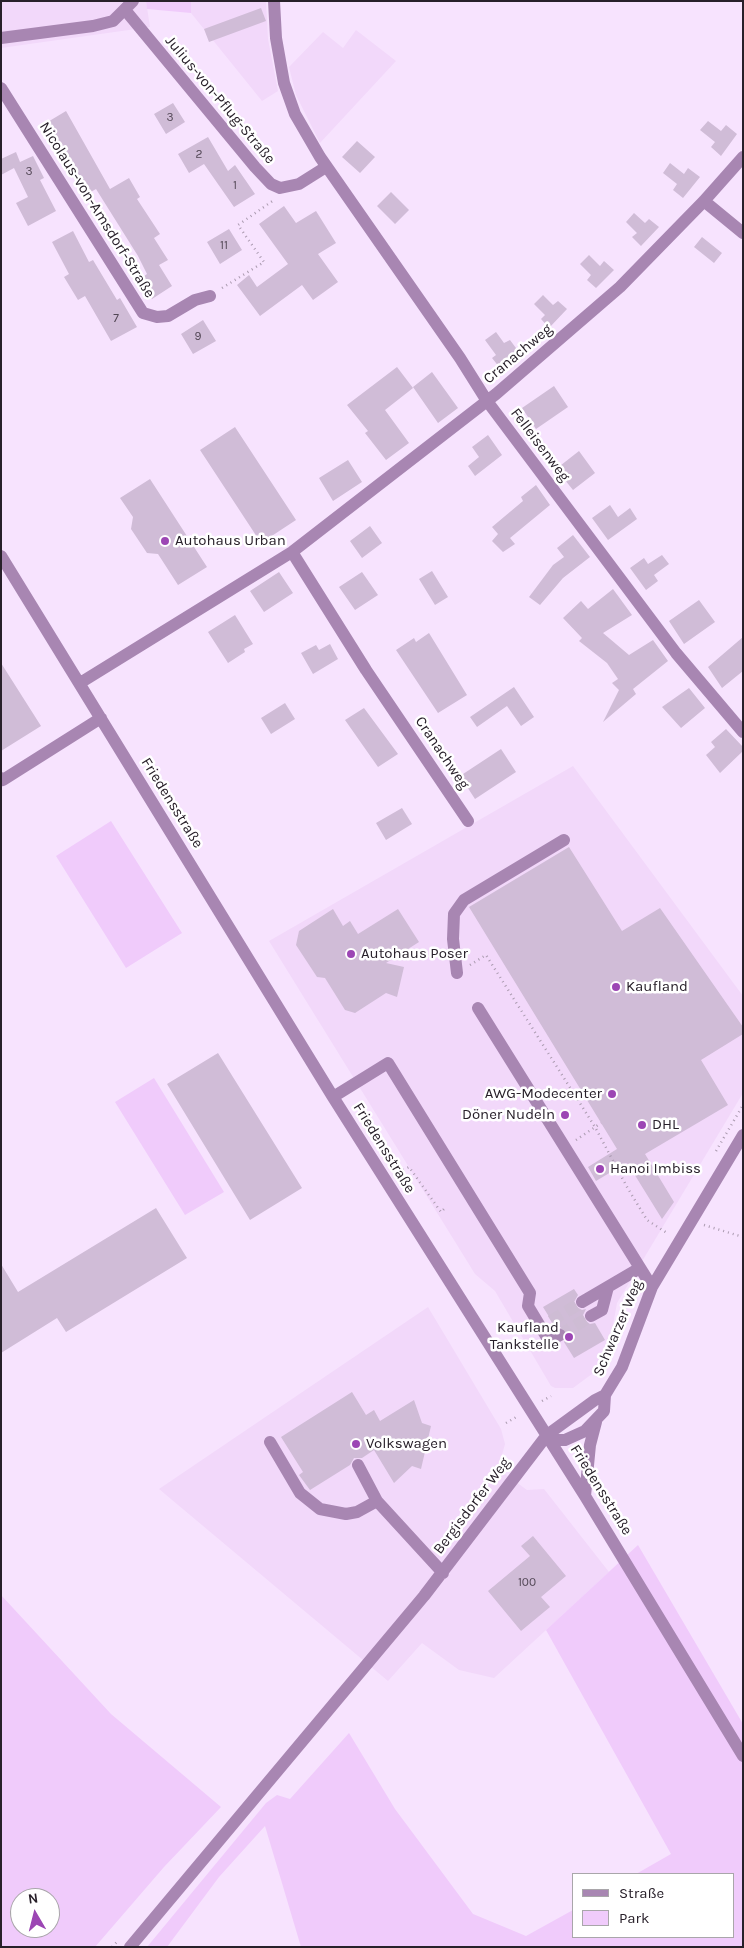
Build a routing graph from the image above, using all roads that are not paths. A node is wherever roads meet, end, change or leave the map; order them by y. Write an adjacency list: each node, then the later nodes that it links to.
1 (274, 1): 6 (street, Felleisenweg)
2 (129, 6): 3 (street); 6 (street, Julius-von-Pflug-Straße)
3 (1, 38)
4 (1, 88): 9 (street, Nicolaus-von-Amsdorf-Straße)
5 (743, 157): 7 (street, Cranachweg)
6 (326, 167): 10 (street, Felleisenweg)
7 (704, 201): 8 (street); 10 (street, Cranachweg)
8 (743, 233)
9 (210, 296)
10 (487, 401): 11 (street, Cranachweg); 15 (street, Felleisenweg)
11 (292, 552): 13 (street, Cranachweg); 17 (street, Cranachweg)
12 (1, 556): 13 (street, Friedensstraße)
13 (80, 683): 14 (street, Friedensstraße)
14 (101, 718): 16 (street); 21 (street, Friedensstraße)
15 (743, 732)
16 (2, 780)
17 (468, 821)
18 (564, 840): 19 (street)
19 (457, 974)
20 (478, 1008): 23 (street)
21 (333, 1097): 28 (street); 31 (street, Friedensstraße)
22 (743, 1135): 25 (street, Schwarzer Weg)
23 (640, 1268): 24 (street); 25 (street)
24 (608, 1287): 26 (street); 27 (street)
25 (652, 1287): 29 (street, Schwarzer Weg)
26 (582, 1302)
27 (591, 1316)
28 (560, 1335)
29 (605, 1395): 30 (street); 31 (street, Schwarzer Weg)
30 (596, 1422): 31 (street); 34 (street)
31 (547, 1435): 34 (street, Friedensstraße); 36 (street, Bergisdorfer Weg)
32 (270, 1442): 35 (street)
33 (358, 1465): 35 (street)
34 (585, 1496): 37 (street, Friedensstraße)
35 (377, 1501): 36 (street)
36 (443, 1573): 38 (street, Bergisdorfer Weg)
37 (743, 1756)
38 (130, 1947)

